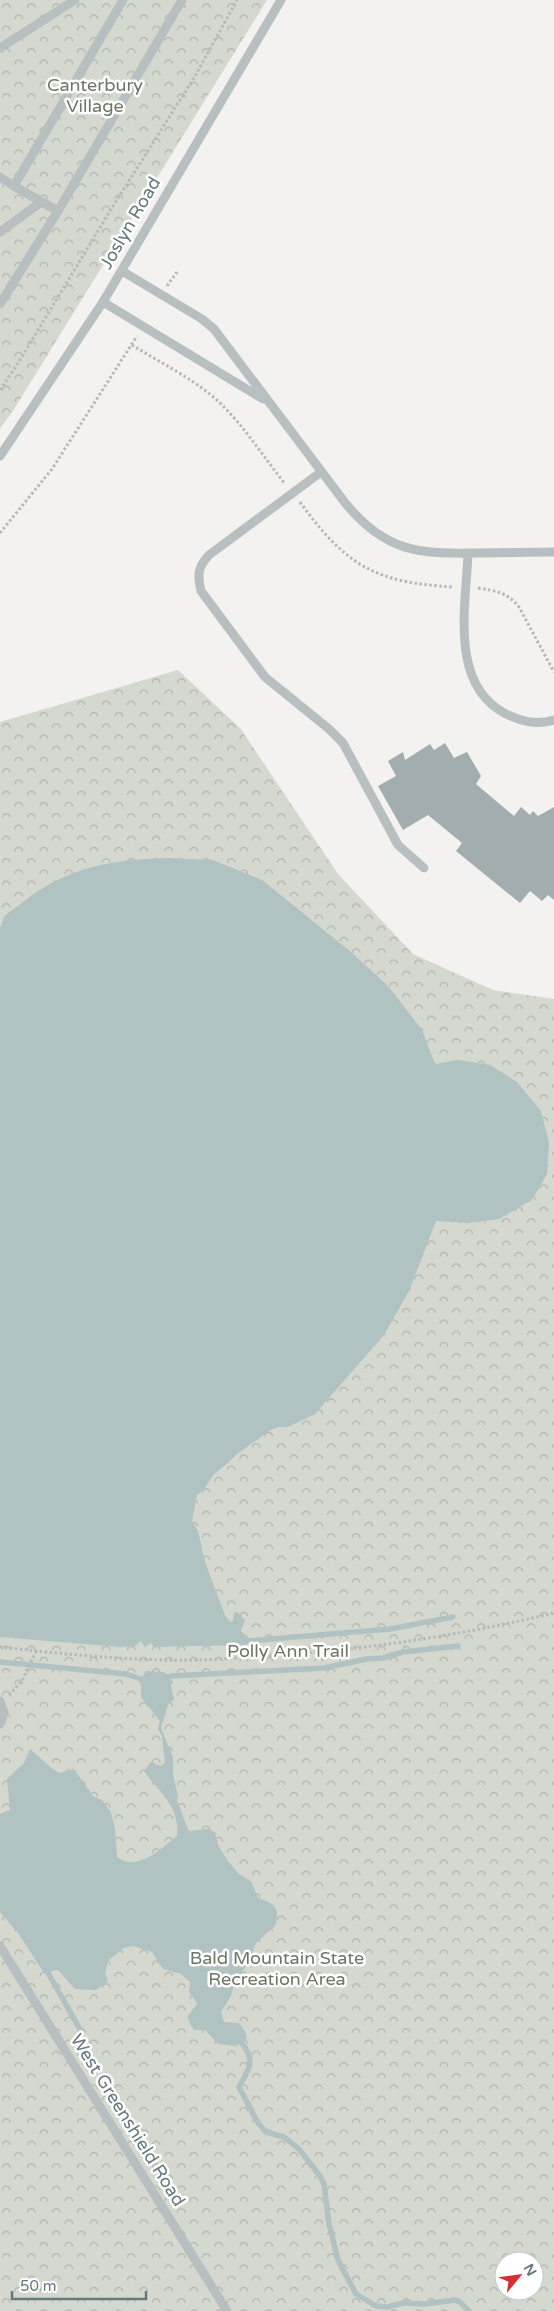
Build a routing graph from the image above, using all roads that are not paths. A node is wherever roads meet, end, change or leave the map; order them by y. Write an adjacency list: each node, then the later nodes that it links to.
1 (75, 0): 5 (street)
2 (182, 0): 9 (street)
3 (281, 0): 11 (street, Joslyn Road)
4 (120, 1): 7 (street)
5 (0, 48)
6 (0, 177): 7 (street)
7 (14, 186): 8 (street)
8 (41, 202): 9 (street); 10 (street)
9 (58, 211): 13 (street)
10 (0, 232)
11 (122, 270): 12 (street, Joslyn Road); 14 (street)
12 (103, 302): 14 (street); 15 (street, Joslyn Road)
13 (0, 304)
14 (268, 401): 16 (street)
15 (0, 456)
16 (321, 472): 18 (street); 20 (street)
17 (554, 552): 18 (street)
18 (468, 553): 19 (street)
19 (554, 720)
20 (424, 868)
21 (0, 1702): 22 (street)
22 (0, 1724)
23 (0, 1946): 24 (street, West Greenshield Road)
24 (227, 2311)

